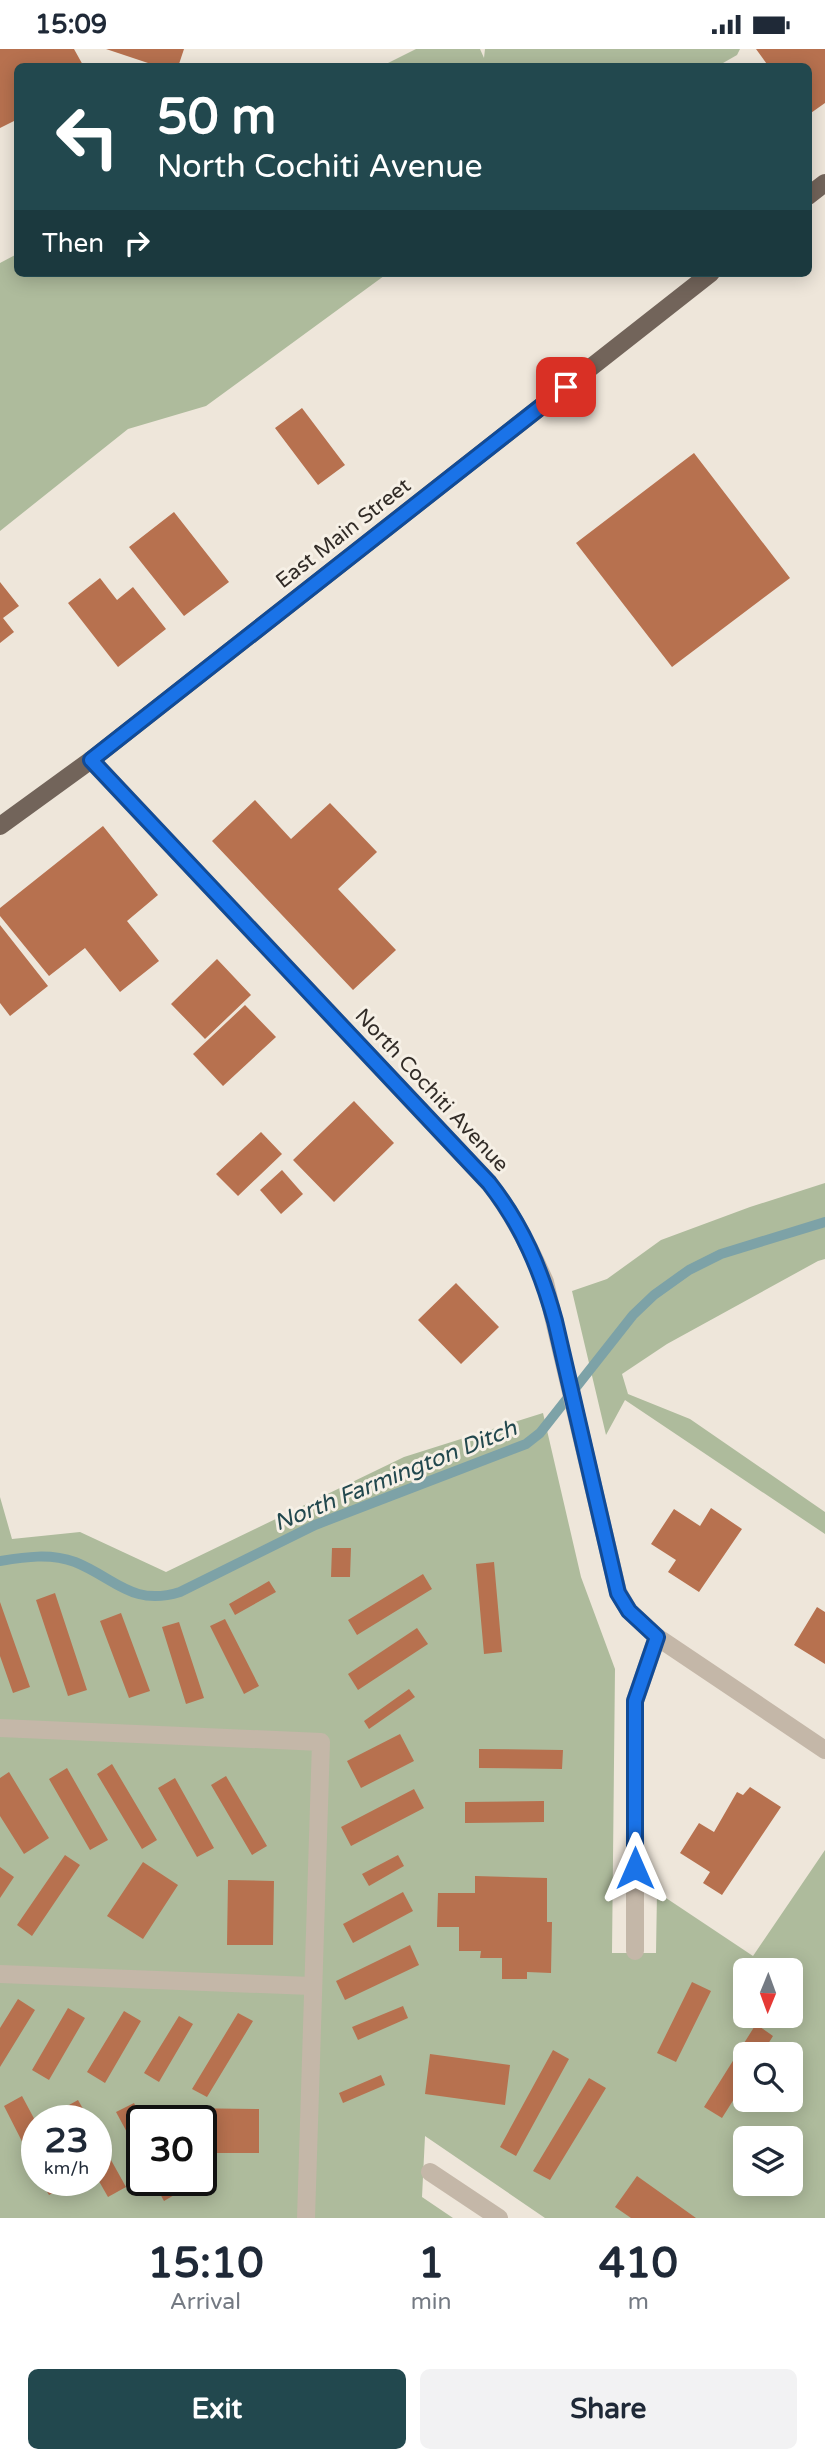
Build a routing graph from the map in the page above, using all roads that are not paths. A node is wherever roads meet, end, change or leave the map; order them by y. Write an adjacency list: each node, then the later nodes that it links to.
1 (706, 277): 2 (main road, East Main Street)
2 (91, 760): 3 (main road, East Main Street); 4 (street, North Cochiti Avenue)
3 (0, 826)
4 (657, 1637): 6 (street, North Cochiti Avenue); 7 (street)
5 (0, 1728): 9 (street)
6 (825, 1750)
7 (635, 1951)
8 (0, 1974): 9 (street)
9 (311, 1986): 11 (street)
10 (430, 2172): 12 (street)
11 (306, 2218)
12 (499, 2218)

